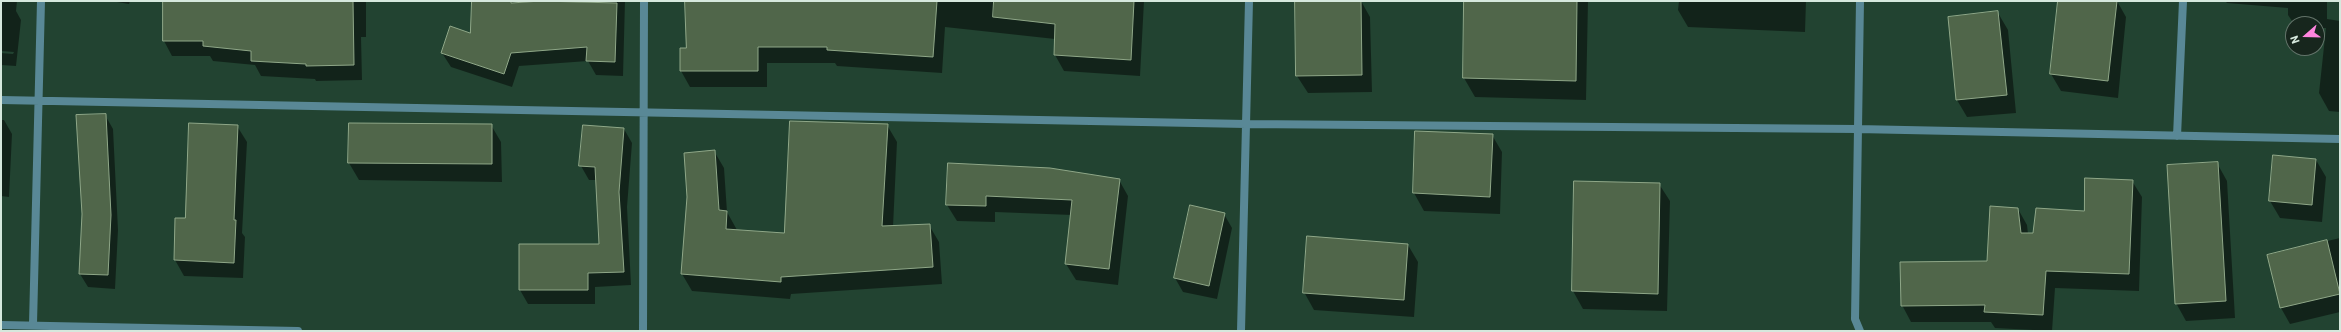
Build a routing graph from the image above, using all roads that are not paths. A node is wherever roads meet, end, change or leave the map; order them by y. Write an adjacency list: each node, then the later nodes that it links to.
1 (41, 1): 7 (street)
2 (644, 1): 8 (street)
3 (1248, 1): 9 (street)
4 (1860, 1): 10 (street)
5 (2183, 1): 11 (street)
6 (1, 100): 7 (street)
7 (39, 100): 8 (street); 13 (street)
8 (643, 112): 9 (street); 18 (street)
9 (1246, 124): 10 (street); 19 (street)
10 (1858, 130): 11 (street); 20 (street)
11 (2177, 136): 12 (street)
12 (2340, 139)
13 (33, 324): 14 (street); 15 (street)
14 (1, 325)
15 (62, 328): 16 (street)
16 (287, 331): 17 (street)
17 (298, 331)
18 (643, 331)
19 (1241, 331)
20 (1860, 331)

